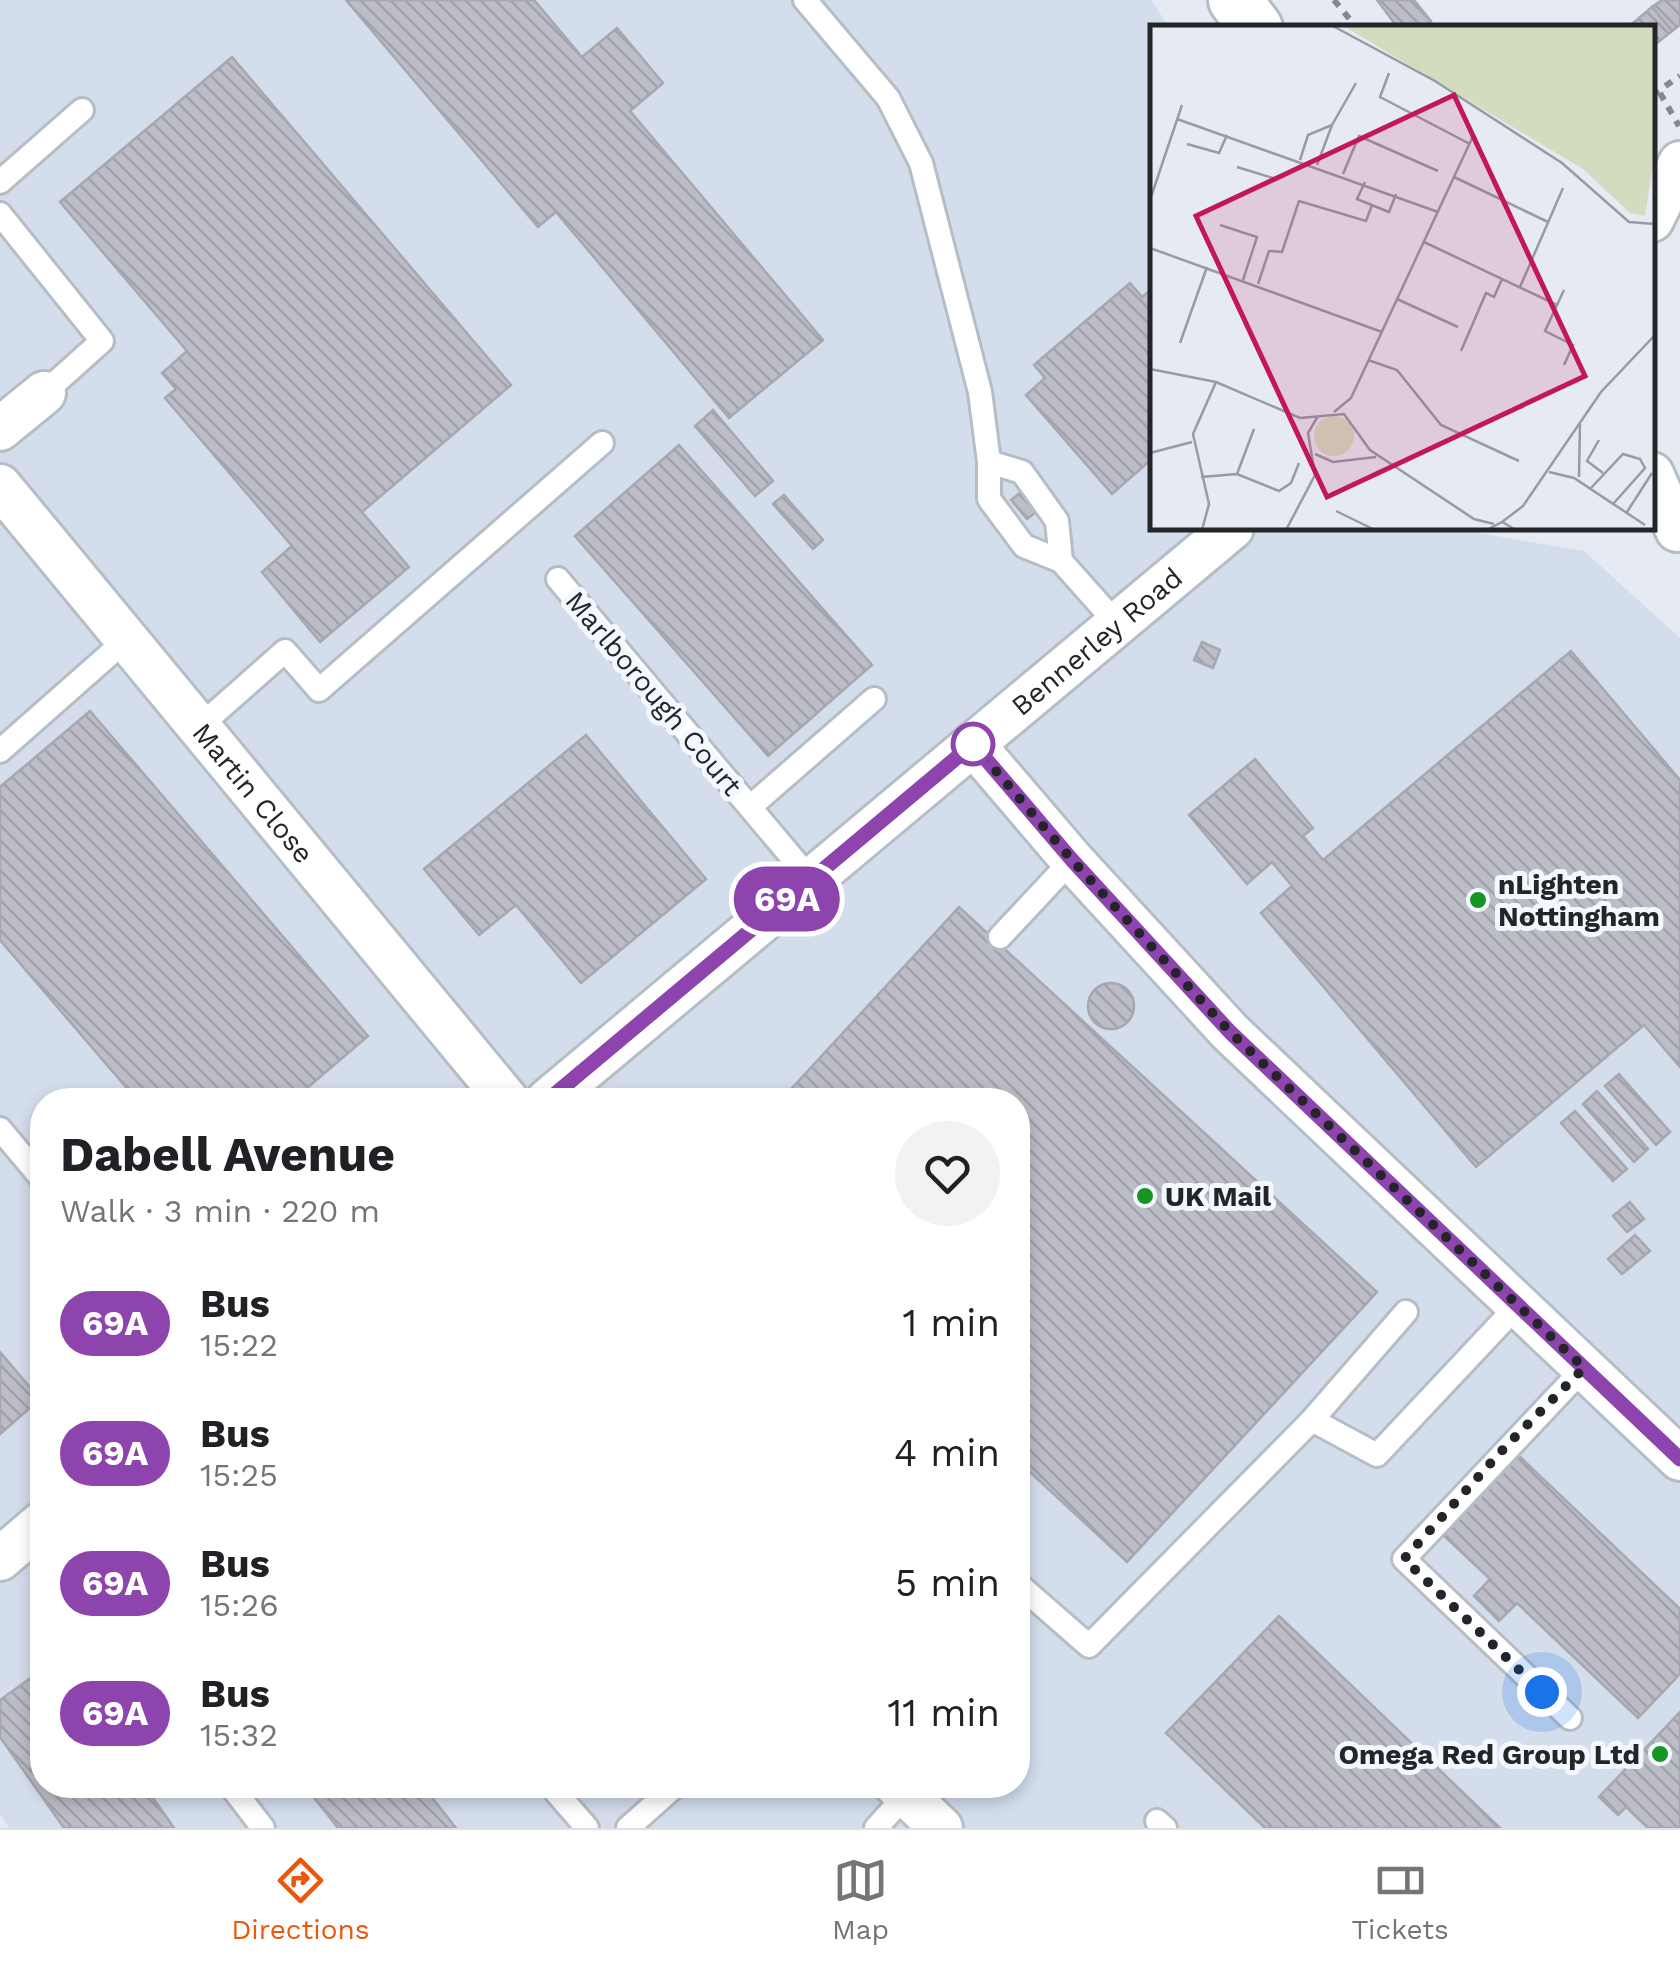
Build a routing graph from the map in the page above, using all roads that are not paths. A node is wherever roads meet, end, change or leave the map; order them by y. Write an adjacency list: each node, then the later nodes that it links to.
1 (804, 0): 14 (lane)
2 (1235, 0): 3 (street)
3 (1254, 25)
4 (82, 110): 8 (lane)
5 (1680, 147): 6 (street)
6 (1655, 152)
7 (1680, 163): 10 (street)
8 (0, 182)
9 (0, 214): 11 (lane)
10 (1655, 214)
11 (44, 393): 12 (street)
12 (0, 429)
13 (602, 443): 24 (lane)
14 (989, 462): 19 (lane); 19 (lane)
15 (1655, 482): 17 (street)
16 (0, 486): 22 (street, Martin Close)
17 (1670, 524)
18 (1230, 530): 21 (street, Bennerley Road)
19 (1061, 560): 21 (lane)
20 (558, 579): 27 (lane, Marlborough Court)
21 (1117, 624): 25 (street, Bennerley Road)
22 (126, 639): 24 (street, Martin Close); 26 (lane)
23 (874, 700): 27 (lane, Marlborough Court)
24 (199, 727): 31 (street, Martin Close)
25 (973, 744): 28 (street); 29 (street, Bennerley Road)
26 (0, 751)
27 (750, 807): 29 (lane, Marlborough Court)
28 (1072, 860): 30 (lane); 35 (street)
29 (811, 880): 32 (street, Bennerley Road)
30 (1000, 937)
31 (498, 1088)
32 (562, 1088)
33 (0, 1130): 34 (lane)
34 (30, 1165)
35 (1518, 1305): 37 (street); 38 (lane)
36 (1406, 1312): 38 (lane)
37 (1584, 1368): 39 (street); 43 (lane)
38 (1312, 1420): 42 (lane)
39 (1680, 1460)
40 (30, 1536): 41 (street)
41 (0, 1558)
42 (1030, 1594)
43 (1570, 1718)
44 (240, 1798): 49 (lane)
45 (561, 1798): 50 (lane)
46 (661, 1798): 51 (lane)
47 (896, 1798): 52 (lane)
48 (909, 1798): 53 (street)
49 (263, 1828)
50 (586, 1828)
51 (628, 1828)
52 (876, 1828)
53 (941, 1828)

